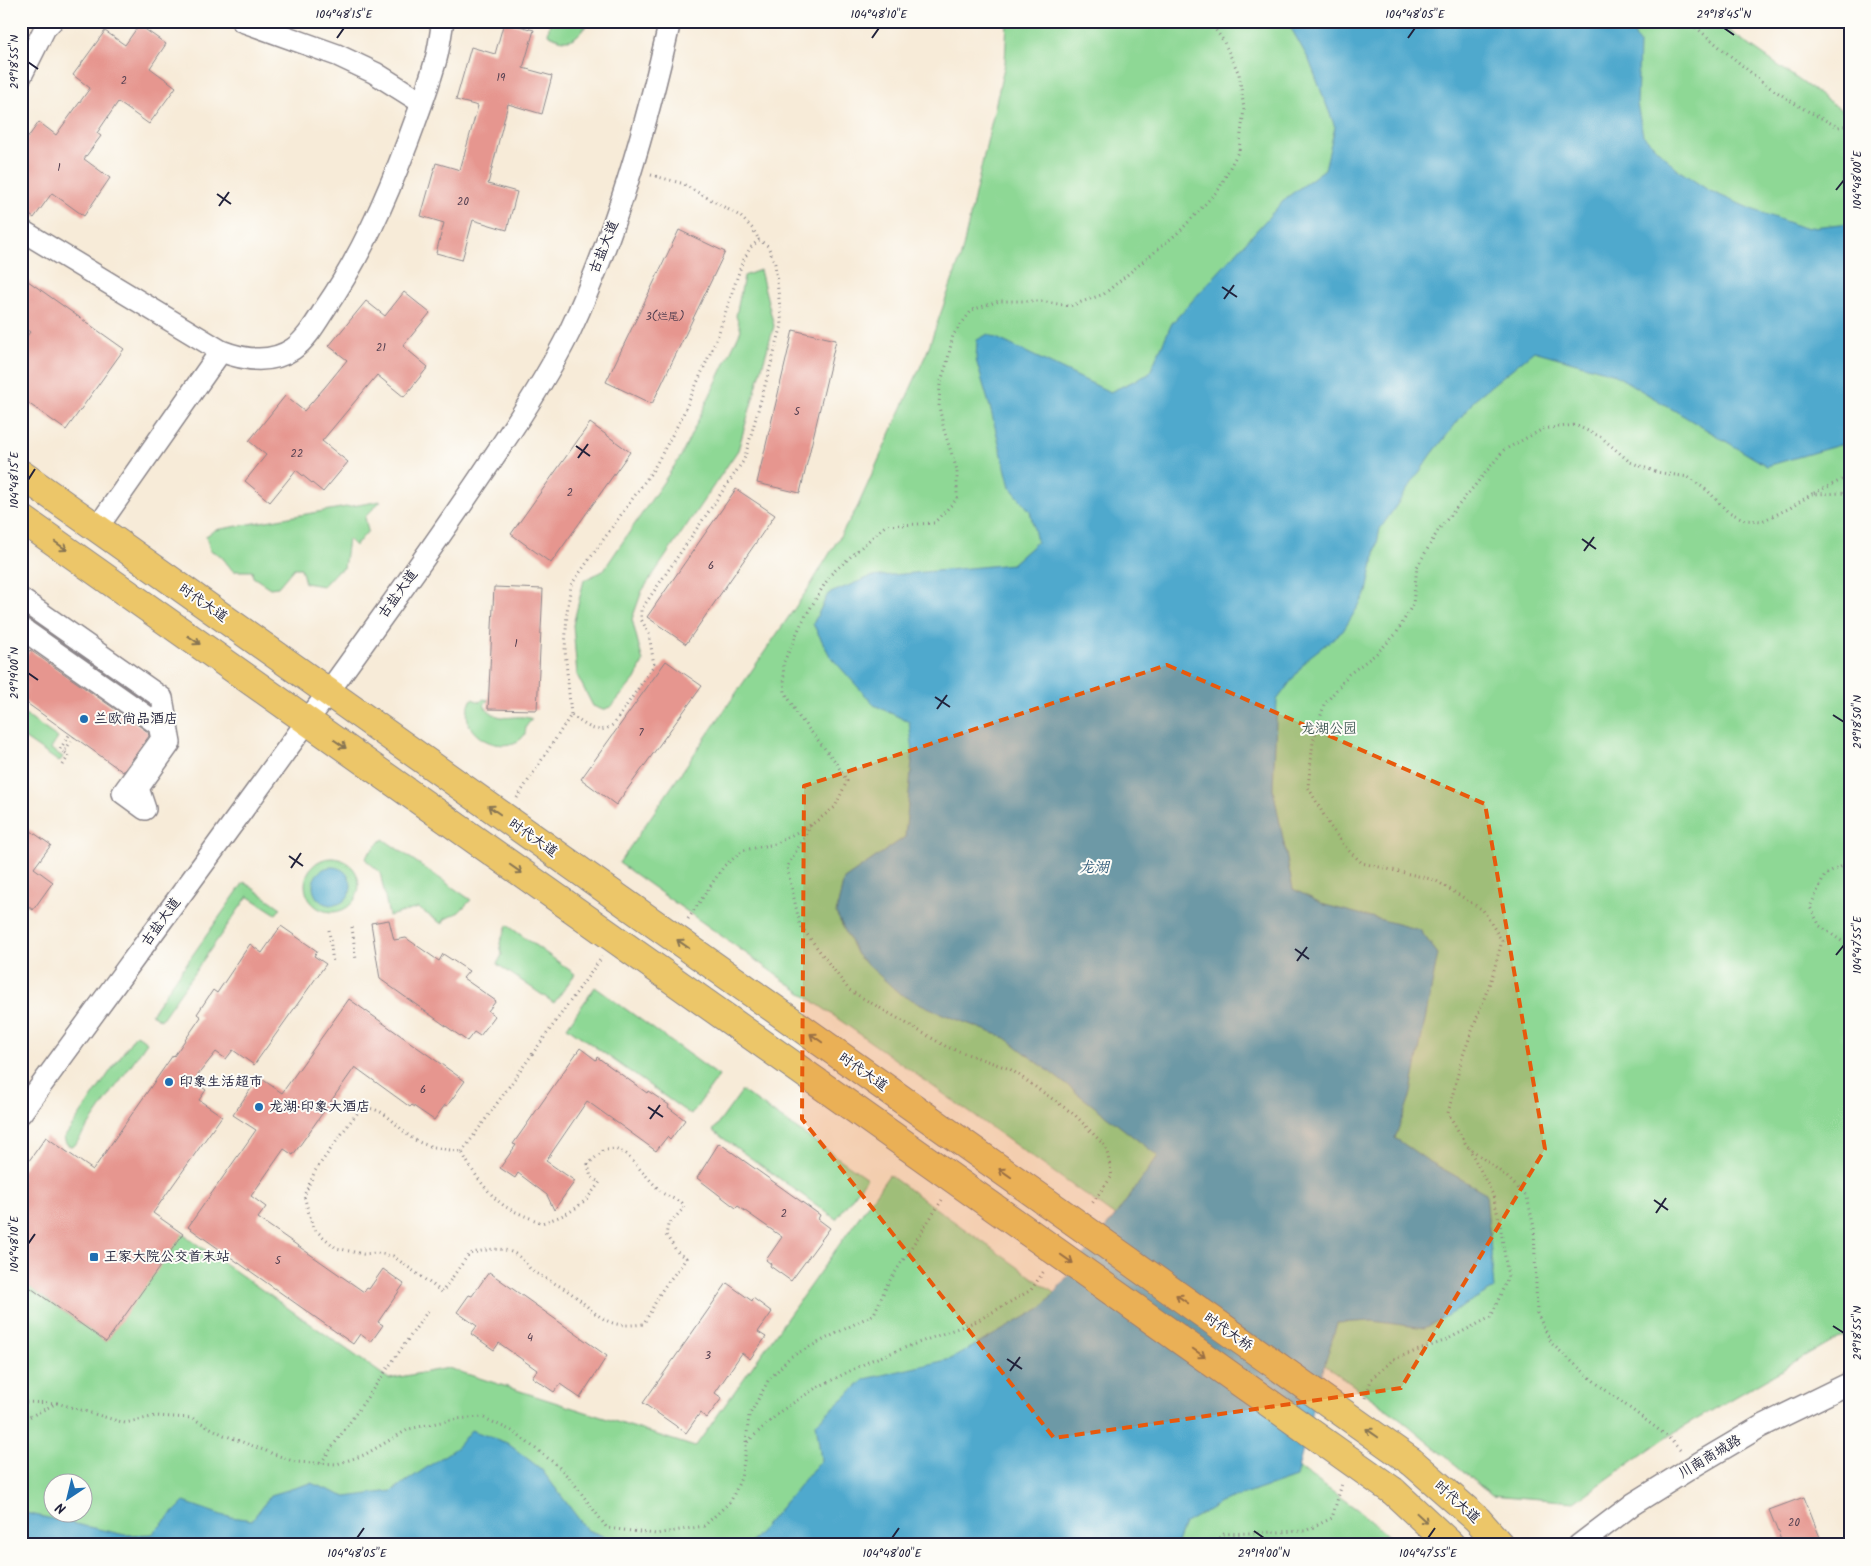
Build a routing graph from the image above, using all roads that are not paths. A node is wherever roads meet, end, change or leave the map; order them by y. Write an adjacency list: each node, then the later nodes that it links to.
1 (52, 21): 5 (street)
2 (242, 21): 6 (street)
3 (442, 21): 6 (street)
4 (670, 21): 14 (street, 古盐大道)
5 (21, 76)
6 (422, 102): 8 (street)
7 (21, 230): 8 (street)
8 (221, 351): 11 (street)
9 (21, 474): 11 (main road, 时代大道)
10 (21, 518): 15 (main road, one-way to 15)
11 (98, 528): 14 (main road, 时代大道)
12 (21, 599): 13 (street)
13 (21, 628)
14 (328, 692): 15 (street, 古盐大道); 17 (main road, 时代大道, one-way to 14)
15 (308, 721): 16 (street, 古盐大道); 20 (main road, one-way to 20, bridge)
16 (21, 1113)
17 (1045, 1201): 19 (main road, 时代大桥, one-way to 17, bridge)
18 (1850, 1383): 22 (street, 川南商城路)
19 (1412, 1462): 21 (main road, 时代大道)
20 (1451, 1545)
21 (1500, 1545)
22 (1580, 1545)

